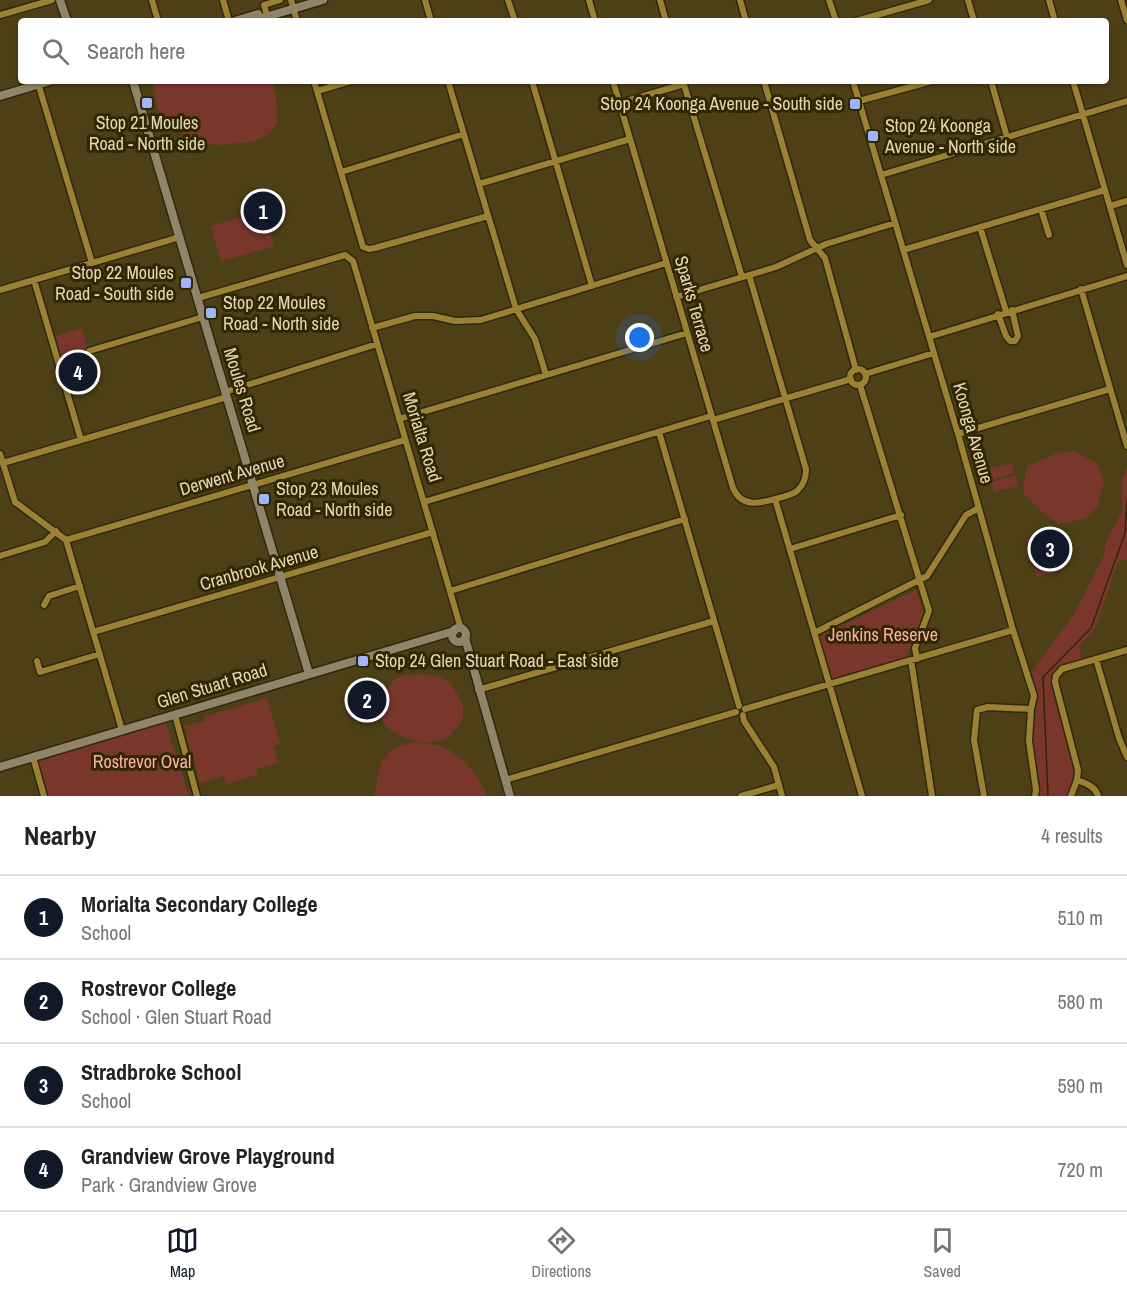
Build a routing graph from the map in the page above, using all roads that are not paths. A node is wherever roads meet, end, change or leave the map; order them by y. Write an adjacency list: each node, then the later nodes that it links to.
1 (52, 0): 20 (street)
2 (60, 0): 21 (main road)
3 (152, 0): 22 (street)
4 (223, 0): 23 (street)
5 (280, 0): 19 (street)
6 (304, 0): 18 (main road)
7 (323, 0): 18 (main road)
8 (425, 0): 26 (street)
9 (508, 0): 27 (street)
10 (589, 0): 28 (street)
11 (660, 0): 29 (street)
12 (740, 0): 30 (street)
13 (830, 0): 31 (street)
14 (929, 0): 32 (street)
15 (968, 0): 33 (street)
16 (1049, 0): 34 (street)
17 (1120, 0): 35 (street)
18 (292, 4): 19 (main road); 25 (main road)
19 (266, 12): 24 (main road)
20 (0, 15)
21 (66, 18)
22 (157, 18)
23 (228, 18)
24 (245, 18)
25 (259, 18)
26 (430, 18)
27 (513, 18)
28 (594, 18)
29 (665, 18)
30 (745, 18)
31 (835, 18)
32 (866, 18)
33 (973, 18)
34 (1054, 18)
35 (1127, 20)
36 (27, 84): 52 (main road)
37 (31, 84): 54 (main road)
38 (37, 84): 77 (street)
39 (134, 84): 74 (main road, Moules Road)
40 (315, 84): 53 (street)
41 (341, 84): 53 (street)
42 (449, 84): 59 (street)
43 (533, 84): 62 (street)
44 (614, 84): 57 (street, Sparks Terrace)
45 (678, 84): 57 (street)
46 (685, 84): 82 (street)
47 (765, 84): 75 (street)
48 (854, 84): 55 (street, Koonga Avenue)
49 (921, 84): 55 (street)
50 (992, 84): 60 (street)
51 (1074, 84): 58 (street)
52 (0, 90)
53 (317, 91): 63 (street)
54 (0, 96)
55 (859, 101): 64 (street, Koonga Avenue)
56 (1127, 101): 58 (street)
57 (620, 103): 61 (street, Sparks Terrace)
58 (1083, 114): 60 (street); 66 (street)
59 (464, 134): 63 (street); 65 (street)
60 (1007, 137): 64 (street)
61 (630, 139): 62 (street); 78 (street, Sparks Terrace)
62 (556, 162): 65 (street); 84 (street)
63 (341, 172): 70 (street)
64 (881, 175): 71 (street, Koonga Avenue)
65 (479, 184): 70 (street)
66 (1105, 190): 68 (street); 69 (street)
67 (1127, 201): 68 (street)
68 (1110, 206): 79 (street)
69 (1041, 209): 72 (street); 73 (street)
70 (488, 216): 89 (street)
71 (895, 223): 75 (street); 76 (street, Koonga Avenue)
72 (980, 228): 76 (street); 90 (street)
73 (1049, 235)
74 (180, 237): 77 (street); 88 (main road, Moules Road)
75 (816, 248): 80 (street); 99 (street)
76 (903, 250): 95 (street, Koonga Avenue)
77 (92, 263): 83 (street)
78 (666, 263): 84 (street); 87 (street, Sparks Terrace)
79 (1127, 265)
80 (749, 274): 82 (street); 106 (street)
81 (1127, 276): 85 (street)
82 (742, 277): 87 (street)
83 (34, 280): 86 (street); 111 (street)
84 (592, 286): 89 (street)
85 (1081, 289): 90 (street); 104 (street)
86 (0, 290)
87 (676, 297): 94 (street, Sparks Terrace)
88 (198, 298): 92 (main road, Moules Road); 93 (street, Morialta Road)
89 (516, 309): 93 (street); 101 (street)
90 (1009, 311): 91 (street); 91 (street)
91 (998, 314): 95 (street)
92 (203, 317): 97 (street); 105 (main road, Moules Road)
93 (372, 327): 96 (street, Morialta Road)
94 (687, 333): 101 (street); 107 (street, Sparks Terrace)
95 (929, 337): 98 (street, Koonga Avenue)
96 (377, 344): 105 (street); 108 (street, Morialta Road)
97 (89, 351)
98 (934, 353): 100 (street); 110 (street, Koonga Avenue)
99 (856, 370): 100 (street); 102 (street)
100 (865, 374): 103 (street)
101 (546, 375): 108 (street)
102 (851, 379): 103 (street); 106 (street)
103 (860, 385): 120 (street)
104 (1110, 389): 110 (street); 113 (street)
105 (226, 394): 111 (street); 116 (main road, Moules Road)
106 (785, 398): 107 (street); 117 (street)
107 (712, 418): 109 (street); 117 (street, Sparks Terrace)
108 (399, 419): 112 (street, Morialta Road)
109 (659, 432): 118 (street); 121 (street)
110 (958, 434): 119 (street, Koonga Avenue)
111 (81, 440): 115 (street)
112 (405, 440): 116 (street, Derwent Avenue); 118 (street, Morialta Road)
113 (1127, 446)
114 (0, 454): 115 (street)
115 (3, 463): 122 (street)
116 (253, 485): 124 (street, Derwent Avenue); 129 (main road, Moules Road)
117 (775, 499): 125 (street)
118 (424, 502): 123 (street, Morialta Road)
119 (977, 509): 128 (street); 135 (street, Koonga Avenue)
120 (901, 515): 125 (street); 127 (street)
121 (685, 519): 132 (street); 134 (street)
122 (56, 531): 124 (street); 126 (street)
123 (433, 532): 129 (street, Cranbrook Avenue); 132 (street, Morialta Road)
124 (66, 540): 131 (street)
125 (790, 549): 137 (street)
126 (0, 556)
127 (915, 562): 128 (street); 130 (street)
128 (934, 565): 130 (street)
129 (280, 577): 136 (street, Cranbrook Avenue); 141 (main road, Moules Road)
130 (920, 581): 137 (street); 142 (street)
131 (80, 586): 133 (street); 136 (street)
132 (450, 591): 138 (street, Morialta Road)
133 (44, 605)
134 (714, 621): 149 (street); 151 (street)
135 (1013, 630): 142 (street); 150 (street, Koonga Avenue)
136 (93, 632): 140 (street)
137 (814, 633): 148 (street)
138 (456, 635): 144 (main road, Morialta Road); 144 (main road, Morialta Road); 146 (main road, Glen Stuart Road)
139 (1127, 650): 143 (street)
140 (100, 654): 145 (street); 153 (street)
141 (303, 654): 146 (main road, Moules Road); 147 (main road)
142 (914, 659): 148 (street); 166 (street)
143 (1096, 659): 155 (street); 158 (street)
144 (470, 660): 149 (main road, Morialta Road)
145 (37, 661)
146 (309, 674): 147 (main road, Glen Stuart Road)
147 (290, 680): 152 (main road, Glen Stuart Road)
148 (830, 684): 151 (street); 165 (street)
149 (478, 690): 157 (main road, Morialta Road)
150 (1031, 709): 167 (street); 168 (street, Koonga Avenue)
151 (741, 711): 157 (street); 159 (street)
152 (175, 715): 153 (main road, Glen Stuart Road); 161 (street)
153 (122, 730): 154 (main road, Glen Stuart Road)
154 (33, 757): 156 (main road, Glen Stuart Road); 160 (street)
155 (1127, 757)
156 (0, 767)
157 (505, 780): 162 (main road, Morialta Road)
158 (1077, 780): 169 (street); 170 (street)
159 (779, 785): 163 (street); 164 (street)
160 (44, 796)
161 (197, 796)
162 (510, 796)
163 (741, 796)
164 (782, 796)
165 (862, 796)
166 (932, 796)
167 (984, 796)
168 (1035, 796)
169 (1071, 796)
170 (1098, 796)

